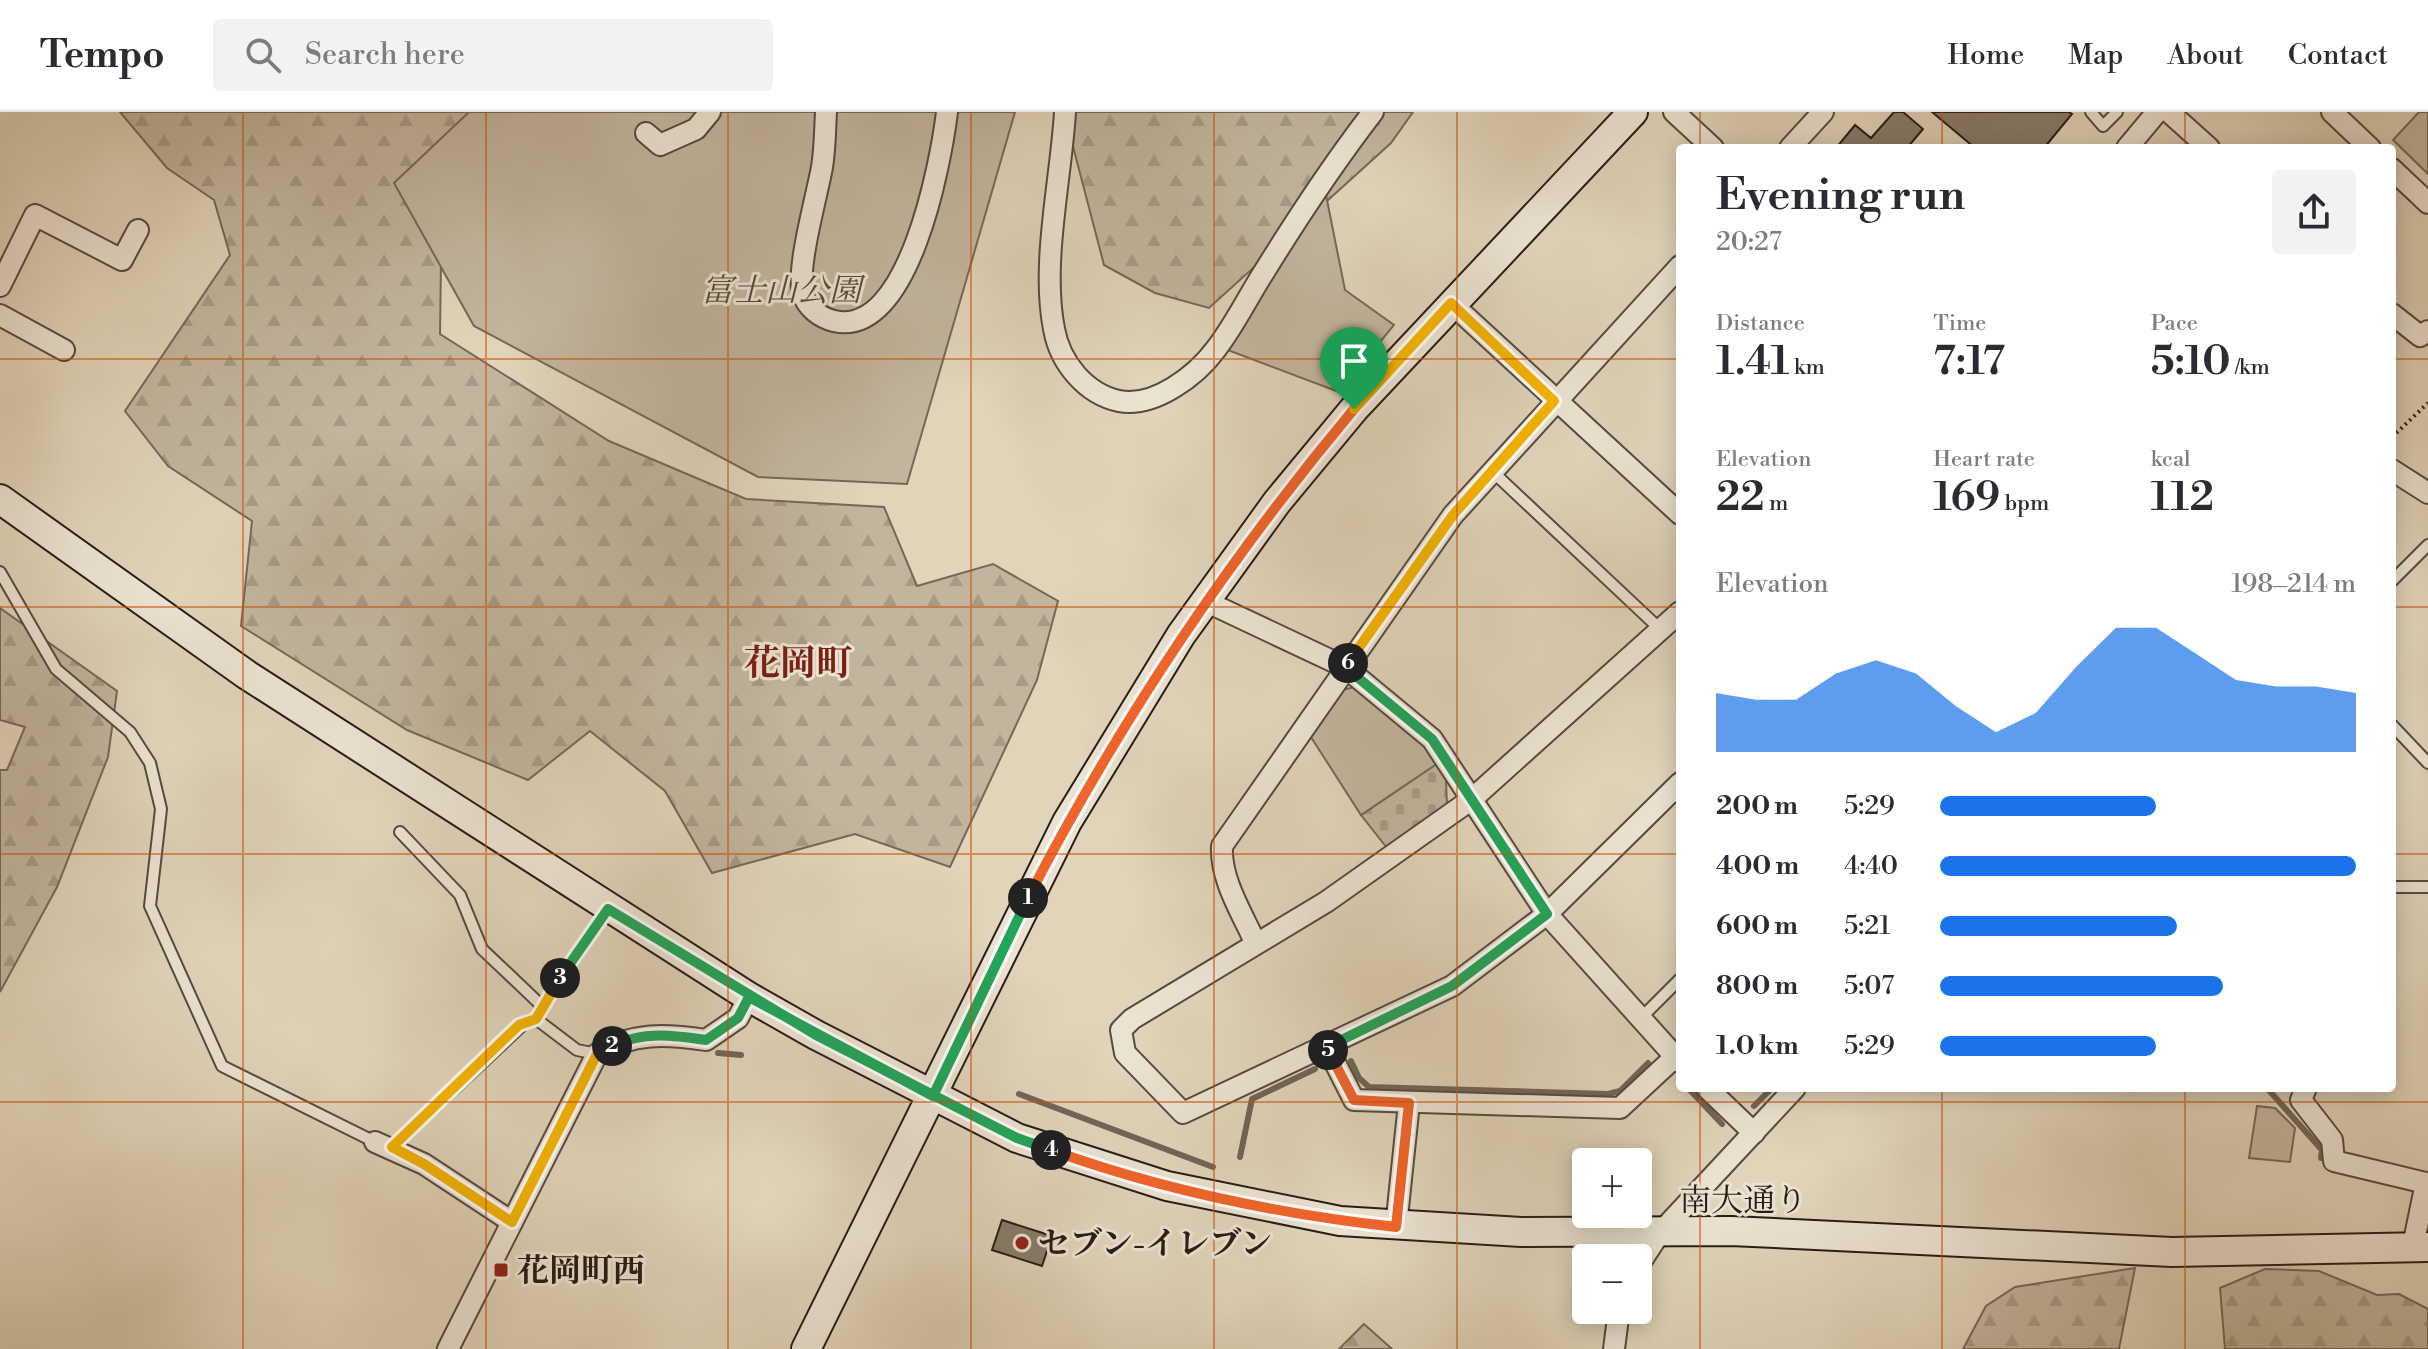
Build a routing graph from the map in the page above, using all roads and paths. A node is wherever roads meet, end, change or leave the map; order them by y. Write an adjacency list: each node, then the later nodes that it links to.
1 (710, 112): 13 (street)
2 (826, 112): 3 (street)
3 (947, 112)
4 (1065, 112): 5 (street)
5 (1373, 112)
6 (1633, 112): 24 (street)
7 (1674, 112): 14 (street)
8 (1823, 112): 15 (street)
9 (2091, 112): 10 (lane)
10 (2117, 112)
11 (2332, 112): 18 (street)
12 (2156, 113): 16 (street); 17 (street)
13 (646, 133)
14 (1709, 144)
15 (1794, 144)
16 (2130, 144)
17 (2203, 144)
18 (2366, 144)
19 (2396, 173): 20 (street)
20 (2428, 203)
21 (138, 230): 23 (street)
22 (1676, 270): 29 (street)
23 (0, 286)
24 (1451, 303): 29 (street); 40 (street)
25 (0, 315): 28 (street)
26 (2396, 318): 27 (street)
27 (2428, 331)
28 (64, 350)
29 (1554, 401): 32 (street); 36 (street)
30 (2428, 403): 31 (path)
31 (2396, 433)
32 (1493, 472): 42 (lane); 43 (street)
33 (2396, 473): 34 (street)
34 (2428, 493)
35 (0, 499): 51 (street, 南大通り)
36 (1676, 510)
37 (2428, 545): 39 (lane)
38 (0, 572): 69 (lane)
39 (2396, 577)
40 (1205, 601): 43 (street); 66 (street)
41 (1676, 616): 42 (street)
42 (1661, 630): 47 (street)
43 (1345, 667): 47 (street); 53 (street)
44 (2396, 729): 45 (lane)
45 (2428, 763)
46 (1676, 787): 52 (street)
47 (1472, 799): 52 (street); 53 (street)
48 (400, 832): 56 (lane)
49 (2396, 887): 50 (lane)
50 (2428, 887)
51 (608, 909): 55 (street, 南大通り); 56 (lane)
52 (1547, 914): 58 (street); 59 (street)
53 (1255, 942): 59 (street)
54 (1676, 983): 58 (lane)
55 (749, 997): 60 (street); 66 (street, 南大通り)
56 (542, 1006): 57 (lane)
57 (536, 1019): 60 (lane); 69 (lane)
58 (1640, 1019): 61 (street)
59 (1327, 1047): 67 (street)
60 (597, 1054): 71 (street)
61 (1676, 1058)
62 (1676, 1062): 67 (street)
63 (1711, 1092): 68 (street)
64 (1791, 1092): 68 (street)
65 (2304, 1092): 70 (street)
66 (933, 1096): 72 (street, 南大通り); 78 (street)
67 (1409, 1103): 72 (street)
68 (1754, 1133): 73 (street)
69 (383, 1144): 71 (street)
70 (2427, 1180): 75 (street)
71 (512, 1222): 77 (street)
72 (1396, 1227): 73 (street, 南大通り)
73 (1659, 1234): 74 (street); 75 (street, 南大通り)
74 (1652, 1245)
75 (2421, 1246)
76 (1617, 1324): 79 (street)
77 (448, 1349)
78 (806, 1349)
79 (1614, 1349)

